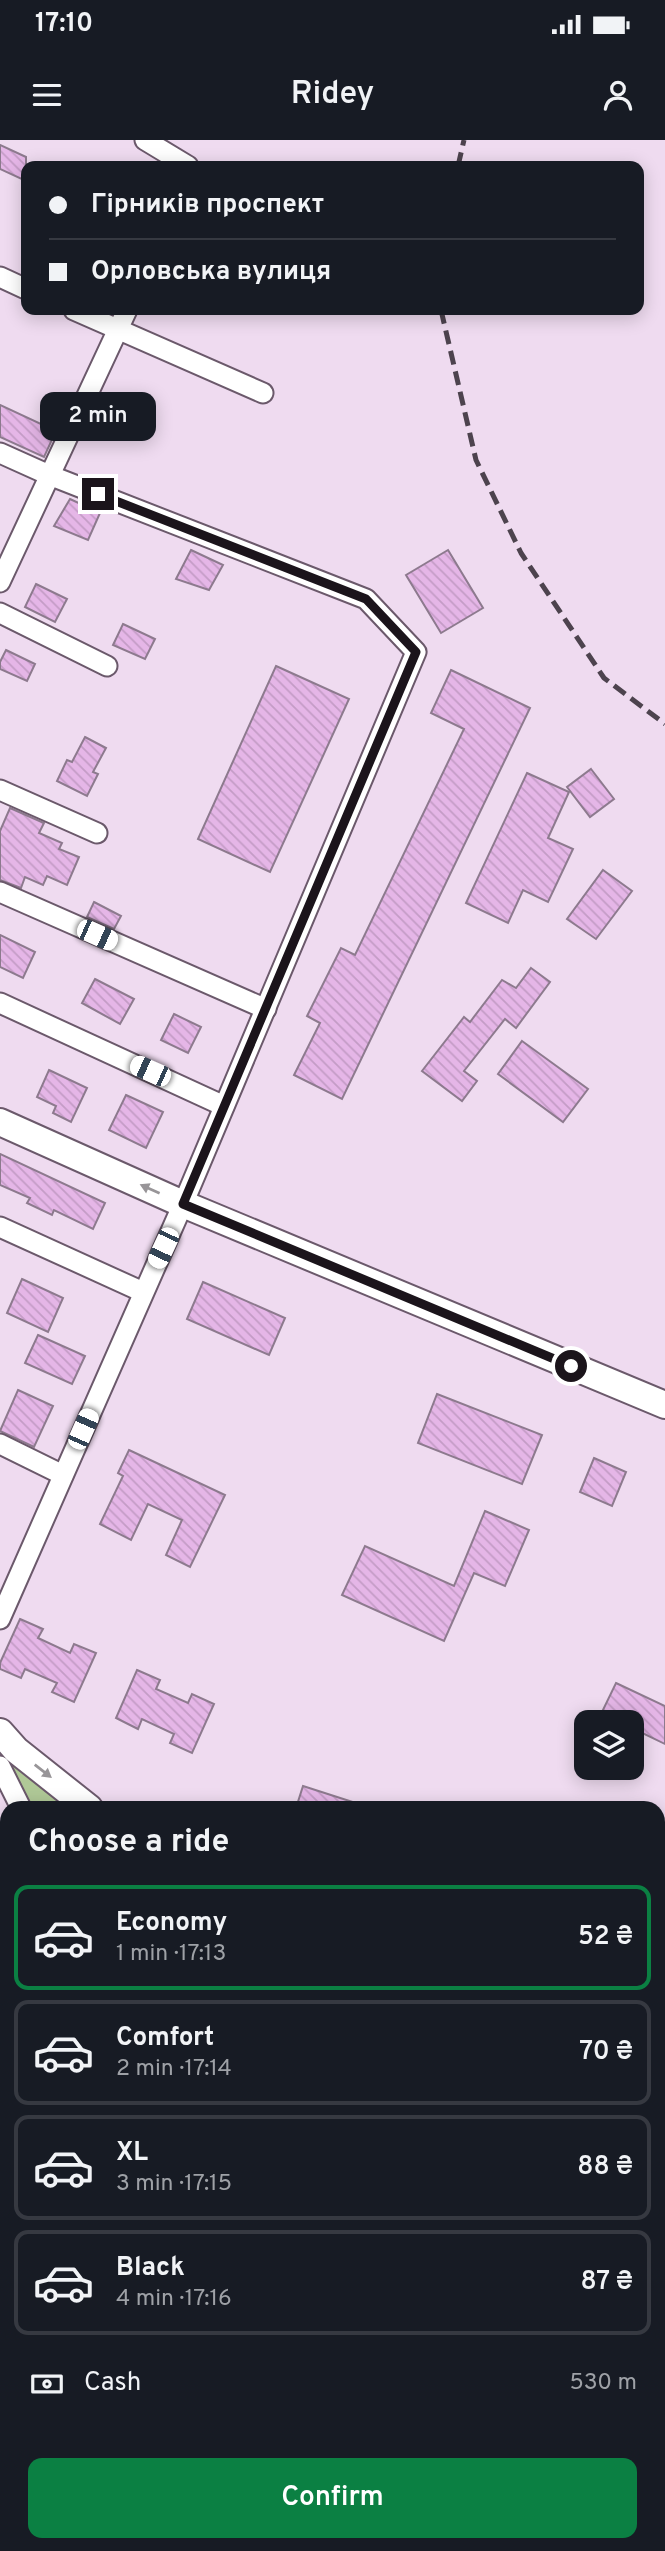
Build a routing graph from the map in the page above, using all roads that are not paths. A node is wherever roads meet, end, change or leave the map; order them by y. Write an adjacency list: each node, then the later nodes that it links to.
1 (145, 140): 2 (street)
2 (180, 161)
3 (0, 277): 4 (street)
4 (21, 287)
5 (85, 315): 7 (street)
6 (125, 315): 7 (street)
7 (118, 330): 8 (street); 10 (street)
8 (262, 393)
9 (0, 453): 10 (street)
10 (49, 475): 11 (street); 18 (street)
11 (0, 582)
12 (0, 612): 13 (street)
13 (107, 666)
14 (0, 790): 15 (street)
15 (97, 833)
16 (0, 892): 18 (street)
17 (0, 1003): 19 (street)
18 (266, 1009): 19 (street)
19 (224, 1106): 21 (street)
20 (0, 1122): 21 (main road, one-way to 20)
21 (183, 1204): 23 (street); 24 (main road)
22 (0, 1227): 23 (street)
23 (143, 1292): 26 (street)
24 (665, 1405)
25 (0, 1444): 26 (street)
26 (63, 1475): 27 (street)
27 (0, 1619)
28 (4, 1750): 29 (street); 30 (main road, one-way to 30)
29 (19, 1801)
30 (79, 1801)

